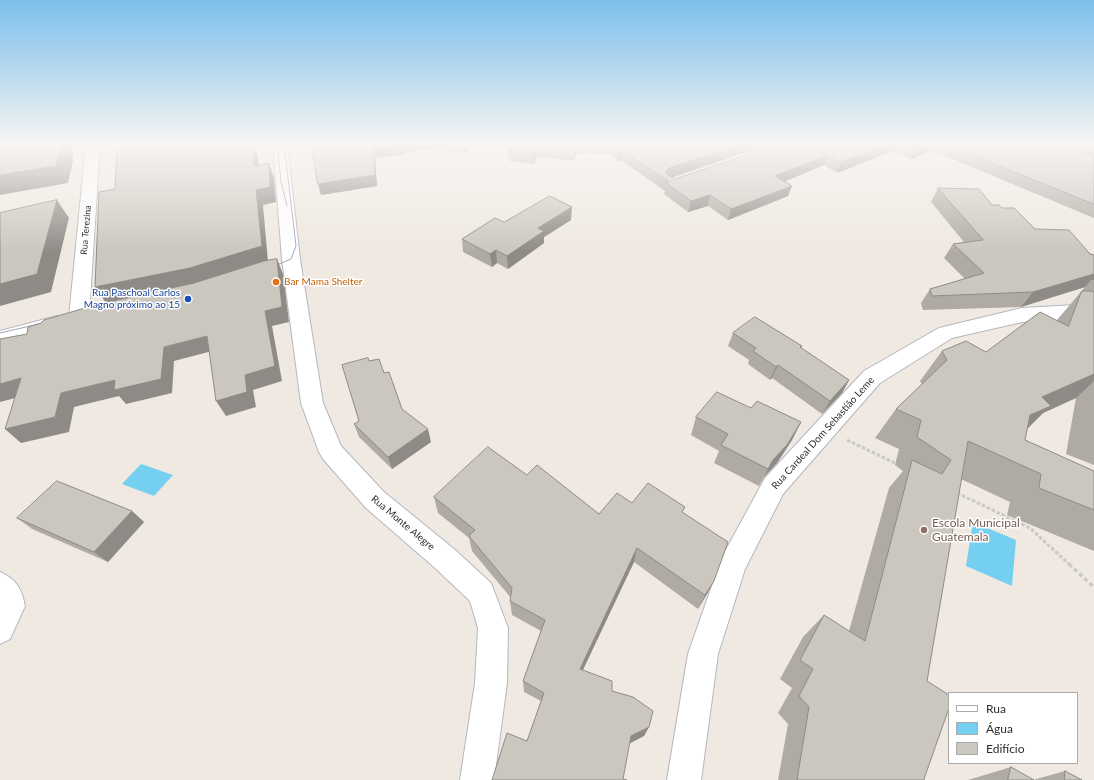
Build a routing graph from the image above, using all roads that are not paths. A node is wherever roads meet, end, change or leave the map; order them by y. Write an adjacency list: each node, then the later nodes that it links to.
1 (90, 180): 5 (street, Rua Terezina)
2 (281, 180): 9 (street, Rua Monte Alegre)
3 (100, 312): 5 (street)
4 (1094, 314): 10 (street, Rua Cardeal Dom Sebastião Leme)
5 (79, 317): 6 (street)
6 (0, 338)
7 (0, 586): 8 (street)
8 (0, 629)
9 (476, 780)
10 (684, 780)

